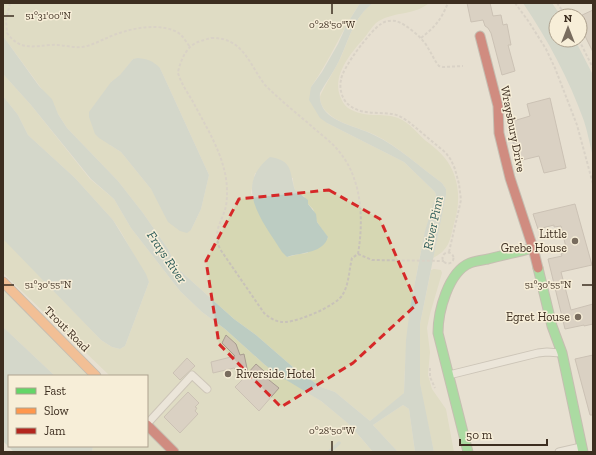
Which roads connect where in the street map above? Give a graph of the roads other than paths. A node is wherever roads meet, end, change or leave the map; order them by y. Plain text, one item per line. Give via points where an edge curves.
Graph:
1 (480, 36) dead end
2 (533, 248) junction
3 (3, 282) edge
4 (562, 354) junction
5 (95, 375) edge
6 (449, 375) junction
7 (207, 389) dead end
8 (148, 423) edge
9 (148, 425) edge
10 (582, 449) edge
11 (174, 452) edge
12 (468, 452) edge
13 (559, 452) edge

1 - 2 street, Wraysbury Drive via 498,106 499,133 510,178
2 - 4 street, Wraysbury Drive via 552,326
2 - 6 street via 469,263 456,274 440,306 437,326
3 - 5 street, Trout Road
4 - 6 lane via 538,352
4 - 10 street, Wraysbury Drive
6 - 12 street
7 - 8 lane via 192,375
9 - 11 street
10 - 13 lane

